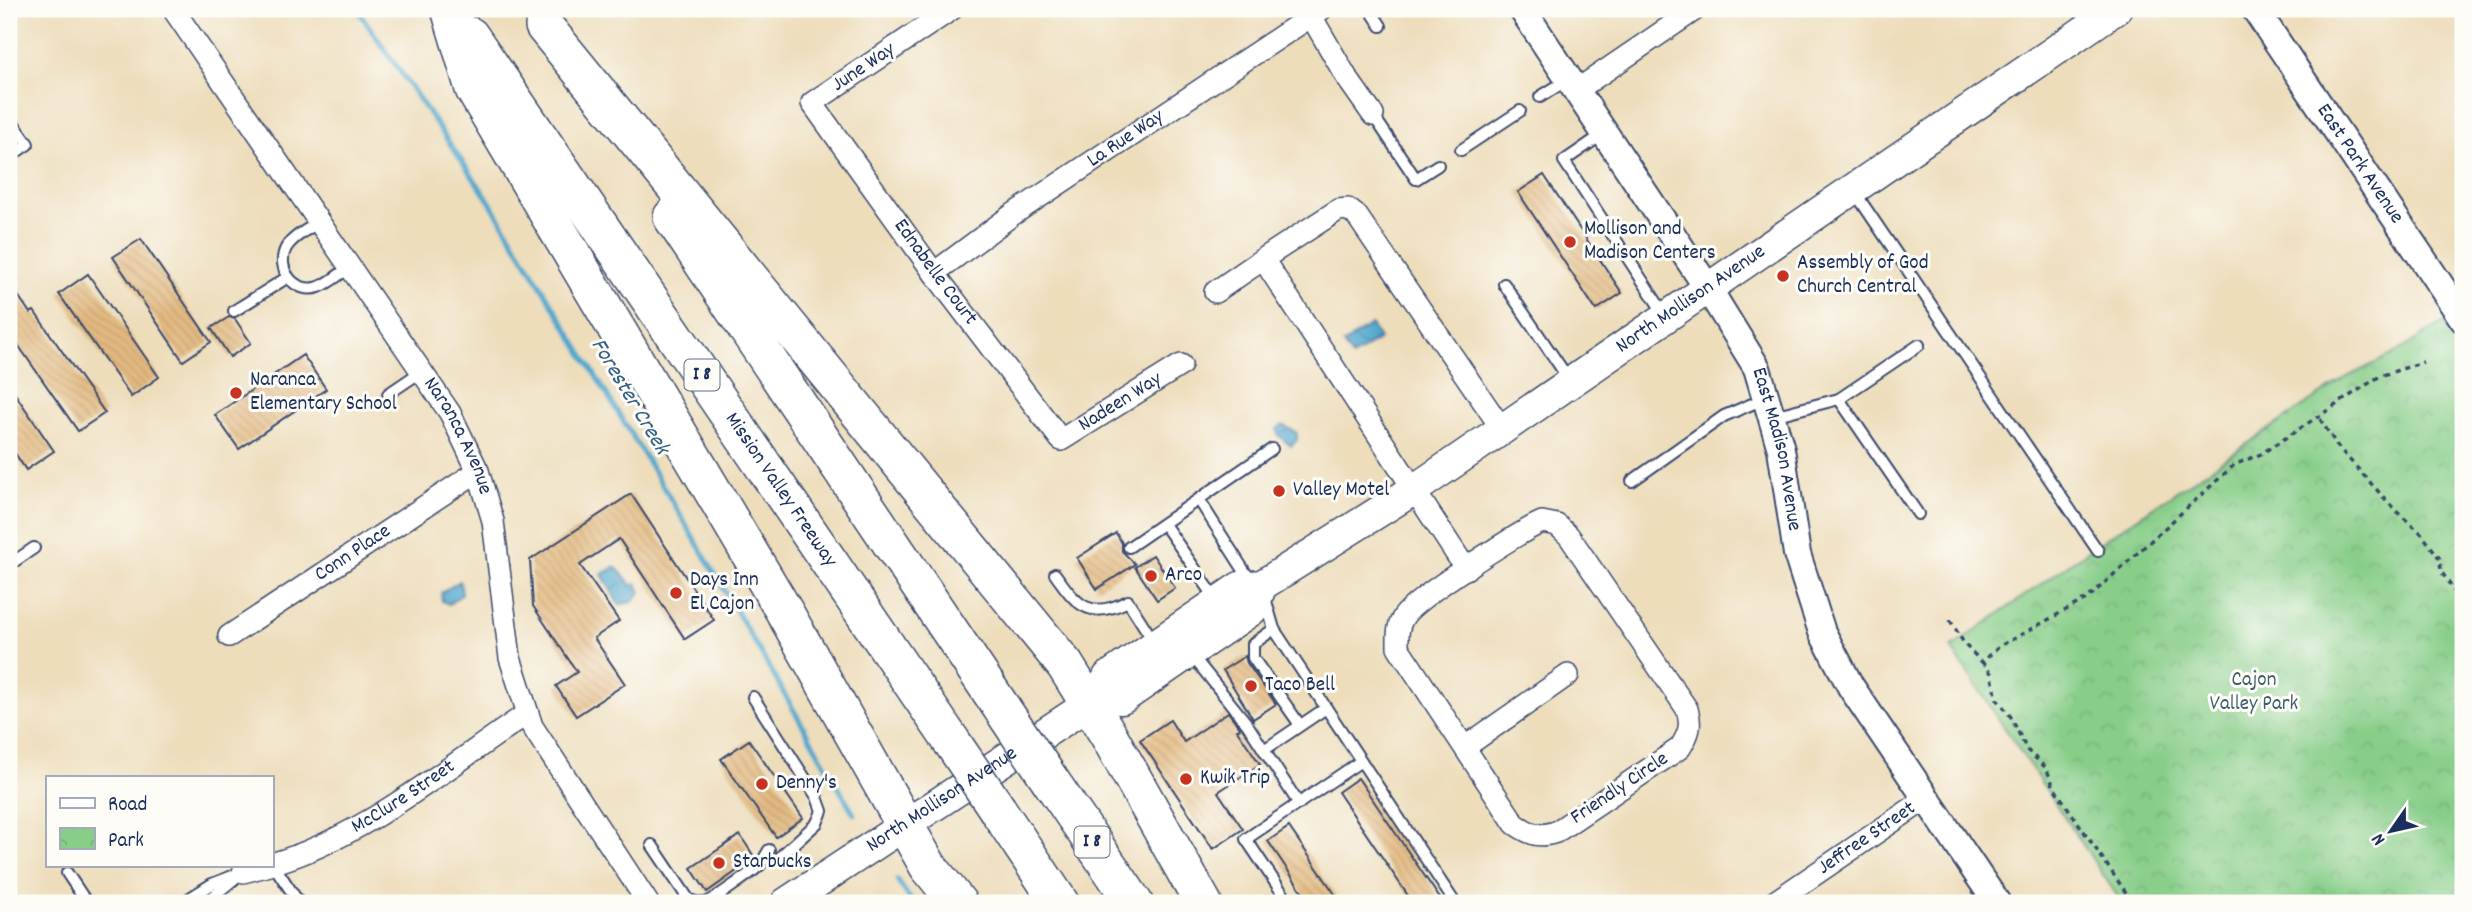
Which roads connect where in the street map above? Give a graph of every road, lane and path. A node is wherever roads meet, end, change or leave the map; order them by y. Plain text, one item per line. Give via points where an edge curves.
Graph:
1 (173, 9) edge
2 (450, 9) edge
3 (952, 9) edge
4 (1370, 9) edge
5 (1522, 9) edge
6 (1696, 9) edge
7 (2116, 9) edge
8 (2255, 9) edge
9 (1316, 13) edge
10 (538, 18) edge
11 (1381, 26) dead end
12 (1573, 84) junction
13 (1540, 97) dead end
14 (812, 103) joint
15 (1520, 111) dead end
16 (1373, 115) joint
17 (9, 117) edge
18 (1605, 132) junction
19 (1461, 150) dead end
20 (9, 157) edge
21 (1438, 165) dead end
22 (1853, 188) junction
23 (321, 221) junction
24 (1263, 259) junction
25 (351, 266) junction
26 (934, 273) junction
27 (288, 277) junction
28 (1504, 284) dead end
29 (1709, 290) junction
30 (1215, 292) dead end
31 (234, 311) dead end
32 (1667, 317) junction
33 (2463, 319) edge
34 (1919, 345) dead end
35 (2423, 362) dead end
36 (1181, 365) dead end
37 (422, 371) junction
38 (1572, 383) junction
39 (388, 394) dead end
40 (1839, 399) junction
41 (1768, 407) junction
42 (2320, 419) junction
43 (1502, 429) junction
44 (1062, 440) joint
45 (1272, 449) dead end
46 (478, 471) junction
47 (1632, 481) dead end
48 (1415, 489) junction
49 (1199, 500) junction
50 (1918, 514) dead end
51 (1164, 524) junction
52 (1129, 547) dead end
53 (34, 548) dead end
54 (2098, 551) dead end
55 (9, 565) edge
56 (1466, 569) junction
57 (1055, 574) dead end
58 (1258, 585) junction
59 (1217, 602) junction
60 (2463, 605) edge
61 (1950, 620) dead end
62 (1274, 629) junction
63 (229, 636) dead end
64 (1156, 644) junction
65 (1194, 650) junction
66 (1982, 662) junction
67 (1568, 675) dead end
68 (753, 697) dead end
69 (1094, 701) junction
70 (1326, 708) junction
71 (528, 713) junction
72 (1300, 726) junction
73 (1465, 747) junction
74 (1264, 750) junction
75 (1361, 761) junction
76 (1927, 798) junction
77 (1299, 804) junction
78 (905, 824) junction
79 (652, 845) dead end
80 (769, 850) dead end
81 (782, 855) dead end
82 (273, 864) edge
83 (273, 865) edge
84 (265, 866) edge
85 (243, 872) junction
86 (67, 873) dead end
87 (2463, 893) edge
88 (790, 902) edge
89 (87, 903) edge
90 (182, 903) edge
91 (205, 903) edge
92 (299, 903) edge
93 (649, 903) edge
94 (703, 903) edge
95 (958, 903) edge
96 (1060, 903) edge
97 (1134, 903) edge
98 (1203, 903) edge
99 (1289, 903) edge
100 (1455, 903) edge
101 (1773, 903) edge
102 (1997, 903) edge
103 (2133, 903) edge
104 (2448, 903) edge

1 - 23 street, Naranca Avenue
2 - 78 highway via 474,89
2 - 96 highway, Mission Valley Freeway / I 8, bridge
3 - 14 street, June Way
4 - 11 lane
5 - 12 street, East Madison Avenue
6 - 12 street
7 - 22 main road, North Mollison Avenue
8 - 33 street, East Park Avenue
9 - 16 street via 1346,78
9 - 26 street, La Rue Way via 1012,215
10 - 69 highway
10 - 97 highway, I 8, bridge
12 - 13 lane
12 - 18 street, East Madison Avenue
14 - 26 street, Ednabelle Court
15 - 19 lane
16 - 21 lane via 1416,179
17 - 20 lane via 28,145
18 - 29 street, East Madison Avenue
18 - 32 lane via 1564,160
22 - 29 main road, North Mollison Avenue
22 - 54 lane
23 - 25 street, Naranca Avenue
23 - 27 lane via 286,248 283,262
24 - 30 street
24 - 43 street via 1338,210 1349,209
24 - 48 street
25 - 27 lane via 316,288 298,286
25 - 37 street, Naranca Avenue
26 - 44 street, Ednabelle Court
27 - 31 lane
28 - 38 lane
29 - 32 main road, North Mollison Avenue
29 - 41 street, East Madison Avenue via 1757,368
32 - 38 main road, North Mollison Avenue
34 - 40 lane
35 - 42 path via 2380,376
36 - 44 street, Nadeen Way
37 - 39 lane
37 - 46 street, Naranca Avenue via 450,413
38 - 43 main road, North Mollison Avenue
40 - 41 lane
40 - 50 lane
41 - 47 lane via 1724,416
41 - 76 street, East Madison Avenue via 1781,449 1797,554 1822,632 1851,687
42 - 60 path via 2345,456 2421,533
42 - 66 path via 2234,465 2088,598 2000,646
43 - 48 main road, North Mollison Avenue
45 - 49 lane
46 - 63 street, Conn Place
46 - 71 street, Naranca Avenue via 493,521 510,658
48 - 56 street
48 - 58 main road, North Mollison Avenue
49 - 51 lane
49 - 58 lane
51 - 52 lane
51 - 59 lane
53 - 55 lane
56 - 73 street, Friendly Circle via 1406,613 1398,626 1398,647
56 - 73 street, Friendly Circle via 1527,529 1542,522 1557,525 1680,698 1691,722 1680,748 1544,836 1515,824
57 - 64 lane via 1074,602 1087,608 1105,611 1128,601
58 - 59 main road, North Mollison Avenue via 1240,587
58 - 62 lane
58 - 65 main road, North Mollison Avenue via 1252,610
59 - 64 main road, North Mollison Avenue
59 - 65 main road via 1220,610 1199,634
61 - 66 path
62 - 70 lane
62 - 72 lane via 1253,644 1253,658
64 - 69 main road, North Mollison Avenue via 1108,677
65 - 69 main road, North Mollison Avenue via 1122,699
65 - 74 lane
66 - 103 path via 2027,750 2046,768 2055,789
67 - 73 street
68 - 81 lane via 822,811 817,823
69 - 78 main road, North Mollison Avenue
69 - 98 highway
70 - 72 lane
70 - 75 lane
71 - 82 street, McClure Street via 349,833 302,856
71 - 93 street, Naranca Avenue via 555,764
72 - 74 lane
74 - 77 lane
75 - 77 lane
75 - 100 lane
76 - 101 street, Jeffree Street
76 - 102 street, East Madison Avenue
77 - 99 lane via 1246,839
78 - 88 main road, North Mollison Avenue
78 - 95 highway via 928,866
79 - 94 lane via 689,900
80 - 94 lane via 760,864 714,901
83 - 92 lane
84 - 85 street, McClure Street
85 - 90 lane
85 - 91 lane
86 - 89 lane
87 - 104 path

